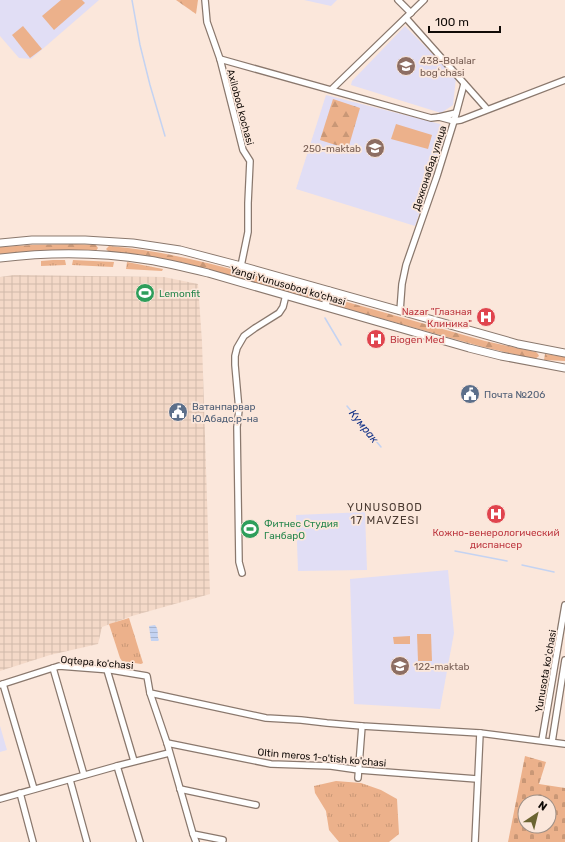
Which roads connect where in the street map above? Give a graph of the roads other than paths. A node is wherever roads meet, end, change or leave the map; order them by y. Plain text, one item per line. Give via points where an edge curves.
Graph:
1 (205, 0) edge
2 (398, 0) edge
3 (424, 0) edge
4 (411, 14) junction
5 (406, 18) junction
6 (220, 59) junction
7 (565, 80) edge
8 (464, 84) junction
9 (332, 90) junction
10 (487, 109) junction
11 (456, 113) junction
12 (439, 117) junction
13 (454, 121) junction
14 (102, 241) junction
15 (0, 243) edge
16 (102, 255) junction
17 (0, 258) edge
18 (241, 266) junction
19 (330, 291) junction
20 (286, 295) junction
21 (325, 306) junction
22 (400, 311) junction
23 (539, 349) junction
24 (565, 353) edge
25 (536, 363) junction
26 (565, 368) edge
27 (242, 573) dead end
28 (565, 604) edge
29 (565, 660) edge
30 (53, 668) junction
31 (107, 670) junction
32 (1, 684) edge
33 (150, 693) junction
34 (362, 726) junction
35 (480, 733) junction
36 (542, 740) junction
37 (552, 742) junction
38 (167, 743) junction
39 (565, 744) edge
40 (169, 753) junction
41 (134, 761) junction
42 (117, 766) junction
43 (359, 770) junction
44 (84, 775) junction
45 (358, 778) dead end
46 (477, 779) junction
47 (70, 780) junction
48 (34, 789) junction
49 (180, 790) junction
50 (20, 793) junction
51 (0, 799) edge
52 (256, 805) dead end
53 (193, 834) junction
54 (223, 840) dead end
55 (33, 842) edge
56 (88, 842) edge
57 (140, 842) edge
58 (196, 842) edge
59 (475, 842) edge

1 - 6 street, Axilobod kochasi via 207,22
2 - 4 street
3 - 4 street
4 - 5 street
5 - 8 street
5 - 9 street
6 - 9 street
6 - 18 street, Axilobod kochasi via 243,150 250,161 248,232
7 - 10 street, Дехконабад улица
8 - 10 street
8 - 11 street
9 - 12 street via 431,118
10 - 13 street, Дехконабад улица
11 - 12 street
11 - 13 street
12 - 13 street
13 - 22 street, Дехконабад улица via 406,266
14 - 15 main road, Yangi Yunusobod ko'chasi via 49,240
14 - 16 main road
14 - 18 main road, Yangi Yunusobod ko'chasi via 168,248
16 - 17 main road, Yangi Yunusobod ko'chasi via 45,254
16 - 20 main road, Yangi Yunusobod ko'chasi via 177,265
18 - 19 main road, Yangi Yunusobod ko'chasi
19 - 21 main road
19 - 22 main road, Yangi Yunusobod ko'chasi
20 - 21 main road, Yangi Yunusobod ko'chasi
20 - 27 street via 279,313 244,336 235,356 239,410 239,562
21 - 25 main road, Yangi Yunusobod ko'chasi via 469,348
22 - 23 main road, Yangi Yunusobod ko'chasi
23 - 24 main road, Yangi Yunusobod ko'chasi
23 - 25 main road via 543,355
25 - 26 main road, Yangi Yunusobod ko'chasi
28 - 36 street, Yunusota koʻchasi
29 - 37 street, Yunusota koʻchasi
30 - 31 street, Oqtepa ko'chasi via 59,666
30 - 32 street, Oqtepa ko'chasi
30 - 44 street
31 - 33 street, Oqtepa ko'chasi via 147,676
31 - 41 street
32 - 48 street
33 - 34 street via 266,718
33 - 38 street
34 - 35 street
34 - 43 street
35 - 36 street
35 - 46 street
36 - 37 street
37 - 39 street
38 - 40 street
38 - 43 street, Oltin meros 1-o'tish ko'chasi via 271,764 331,766
40 - 41 street
40 - 49 street
41 - 42 street
42 - 44 street
42 - 57 street
43 - 45 street
43 - 46 street, Oltin meros 1-o'tish ko'chasi
44 - 47 street
46 - 59 street
47 - 48 street
47 - 56 street
48 - 50 street
49 - 52 street
49 - 53 street
50 - 51 street
50 - 55 street
53 - 54 street
53 - 58 street

